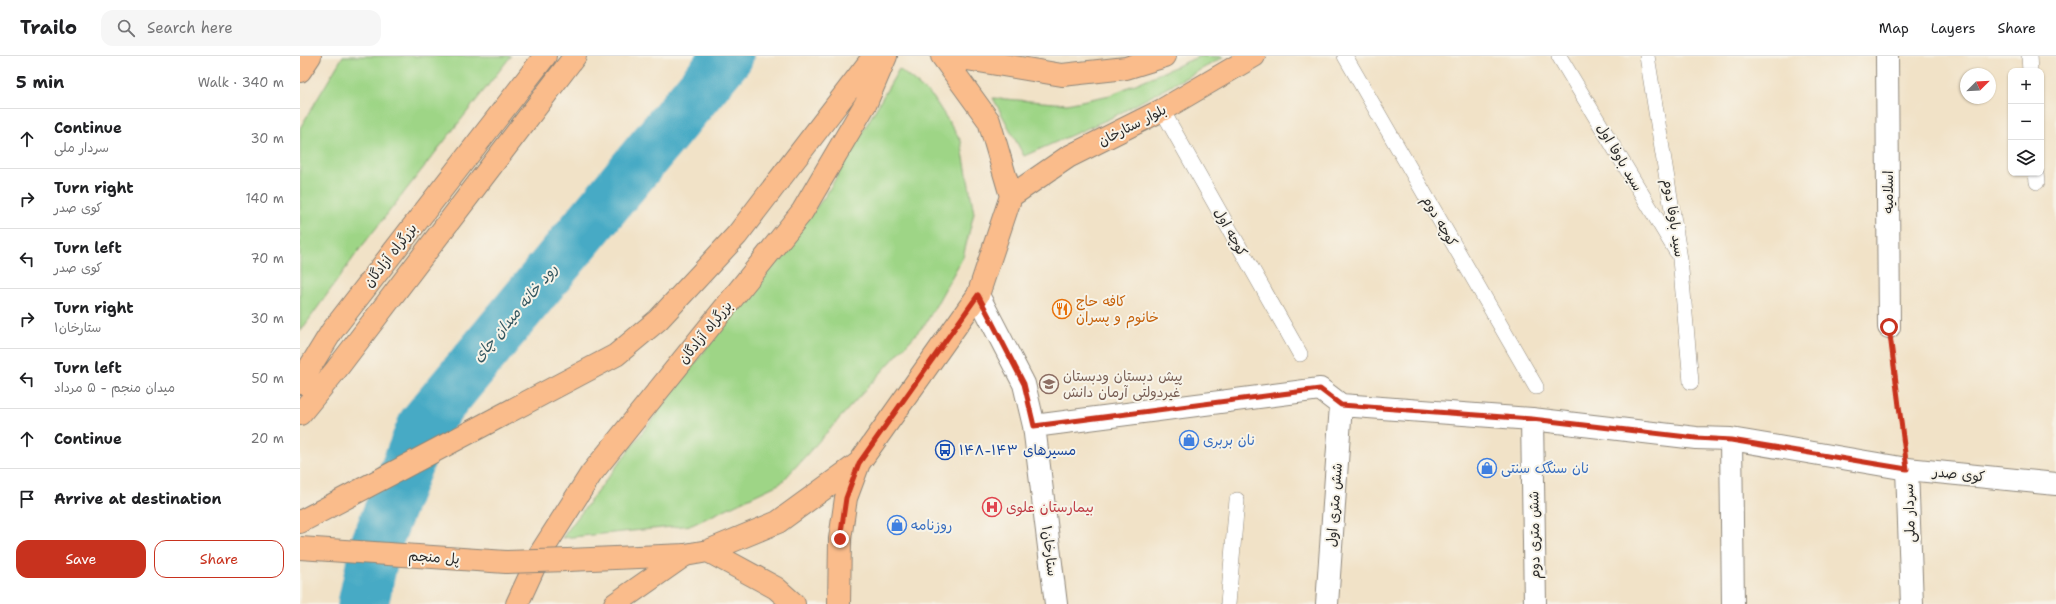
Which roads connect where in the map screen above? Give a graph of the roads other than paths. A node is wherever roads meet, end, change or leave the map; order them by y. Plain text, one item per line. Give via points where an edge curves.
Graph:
1 (310, 56) edge
2 (545, 56) edge
3 (575, 56) edge
4 (874, 56) edge
5 (886, 56) edge
6 (942, 56) edge
7 (949, 56) edge
8 (1165, 56) edge
9 (1254, 56) edge
10 (1345, 56) edge
11 (1559, 56) edge
12 (1647, 56) edge
13 (1887, 56) edge
14 (2029, 56) edge
15 (2030, 68) edge
16 (300, 71) edge
17 (1162, 110) junction
18 (1011, 196) junction
19 (1680, 259) junction
20 (978, 295) junction
21 (1889, 327) road end
22 (1300, 354) dead end
23 (1691, 382) dead end
24 (300, 383) edge
25 (1536, 387) dead end
26 (1341, 405) junction
27 (300, 414) edge
28 (1532, 419) junction
29 (1034, 426) junction
30 (1731, 440) junction
31 (859, 463) junction
32 (1907, 469) junction
33 (2056, 484) edge
34 (1237, 500) dead end
35 (300, 522) edge
36 (300, 548) edge
37 (708, 551) junction
38 (685, 555) junction
39 (517, 604) edge
40 (615, 604) edge
41 (794, 604) edge
42 (839, 604) edge
43 (1056, 604) edge
44 (1228, 604) edge
45 (1327, 604) edge
46 (1535, 604) edge
47 (1732, 604) edge
48 (1912, 604) edge

1 - 16 main road
2 - 24 main road, بزرگراه آزادگان via 332,331
3 - 27 main road
4 - 35 main road via 737,235 658,320 616,355
5 - 39 main road, بزرگراه آزادگان via 866,103 802,212 591,474 540,554
6 - 18 main road via 989,121
7 - 8 main road via 1062,75 1126,68
9 - 17 main road, بلوار ستارخان
10 - 25 lane, کوچه دوم
11 - 19 lane, سید باوفا اول
12 - 19 lane, سید باوفا دوم
13 - 21 street, اسلامیه
14 - 15 lane
17 - 18 main road, بلوار ستارخان via 1068,157
17 - 22 lane, کوچه اول
18 - 20 main road
19 - 23 lane, سید باوفا دوم
20 - 29 street, ستارخان۱ via 1024,384
20 - 31 main road
26 - 28 street, کوی صدر
26 - 29 street via 1320,389
26 - 45 street, شش متری اول
28 - 30 street, کوی صدر
28 - 46 street, شش متری دوم
29 - 43 street, ستارخان۱
30 - 32 street, کوی صدر
30 - 47 street
31 - 37 main road, پل منجم via 778,522
31 - 42 main road via 846,498 840,539
32 - 33 street, کوی صدر
32 - 48 street, سردار ملی
34 - 44 lane
36 - 38 main road, پل منجم, bridge via 506,562
37 - 38 main road, پل منجم
37 - 41 main road via 776,588
38 - 40 main road

